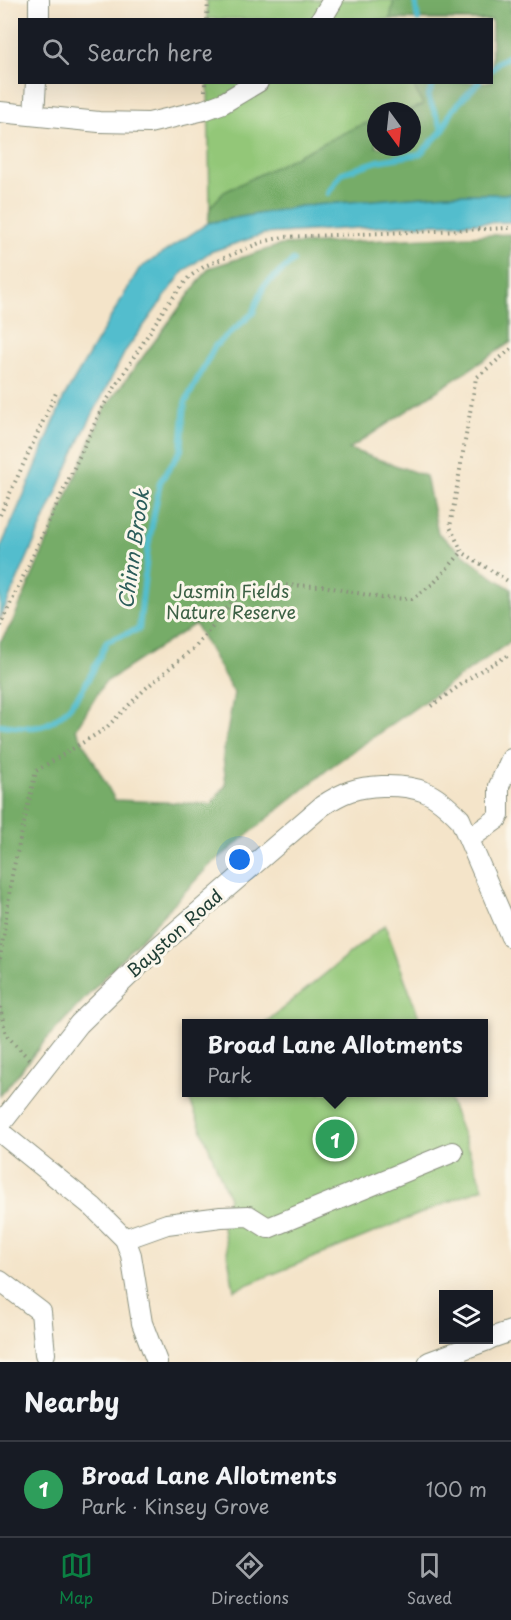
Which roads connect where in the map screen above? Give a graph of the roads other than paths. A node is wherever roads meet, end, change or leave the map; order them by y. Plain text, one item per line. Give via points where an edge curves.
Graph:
1 (39, 0) edge
2 (333, 0) edge
3 (39, 18) edge
4 (322, 18) edge
5 (36, 84) edge
6 (255, 84) edge
7 (0, 112) edge
8 (34, 115) junction
9 (511, 759) edge
10 (469, 839) junction
11 (511, 937) edge
12 (0, 1125) edge
13 (0, 1132) edge
14 (453, 1152) dead end
15 (125, 1239) junction
16 (0, 1281) edge
17 (511, 1331) edge
18 (493, 1337) edge
19 (475, 1344) edge
20 (45, 1354) dead end
21 (157, 1362) edge
22 (429, 1362) edge

1 - 3 street
2 - 4 street
5 - 8 street
6 - 8 street via 204,110 149,123
7 - 8 street
9 - 10 street via 499,786 497,819
10 - 11 street, Bayston Road
10 - 12 street, Bayston Road via 460,819 446,804 408,786 363,787 342,793 321,806 158,947 79,1024
13 - 15 street via 93,1207
14 - 15 street via 268,1228 249,1216 221,1217 167,1224
15 - 21 street via 142,1323
16 - 20 street via 40,1311
17 - 18 street
19 - 22 street

